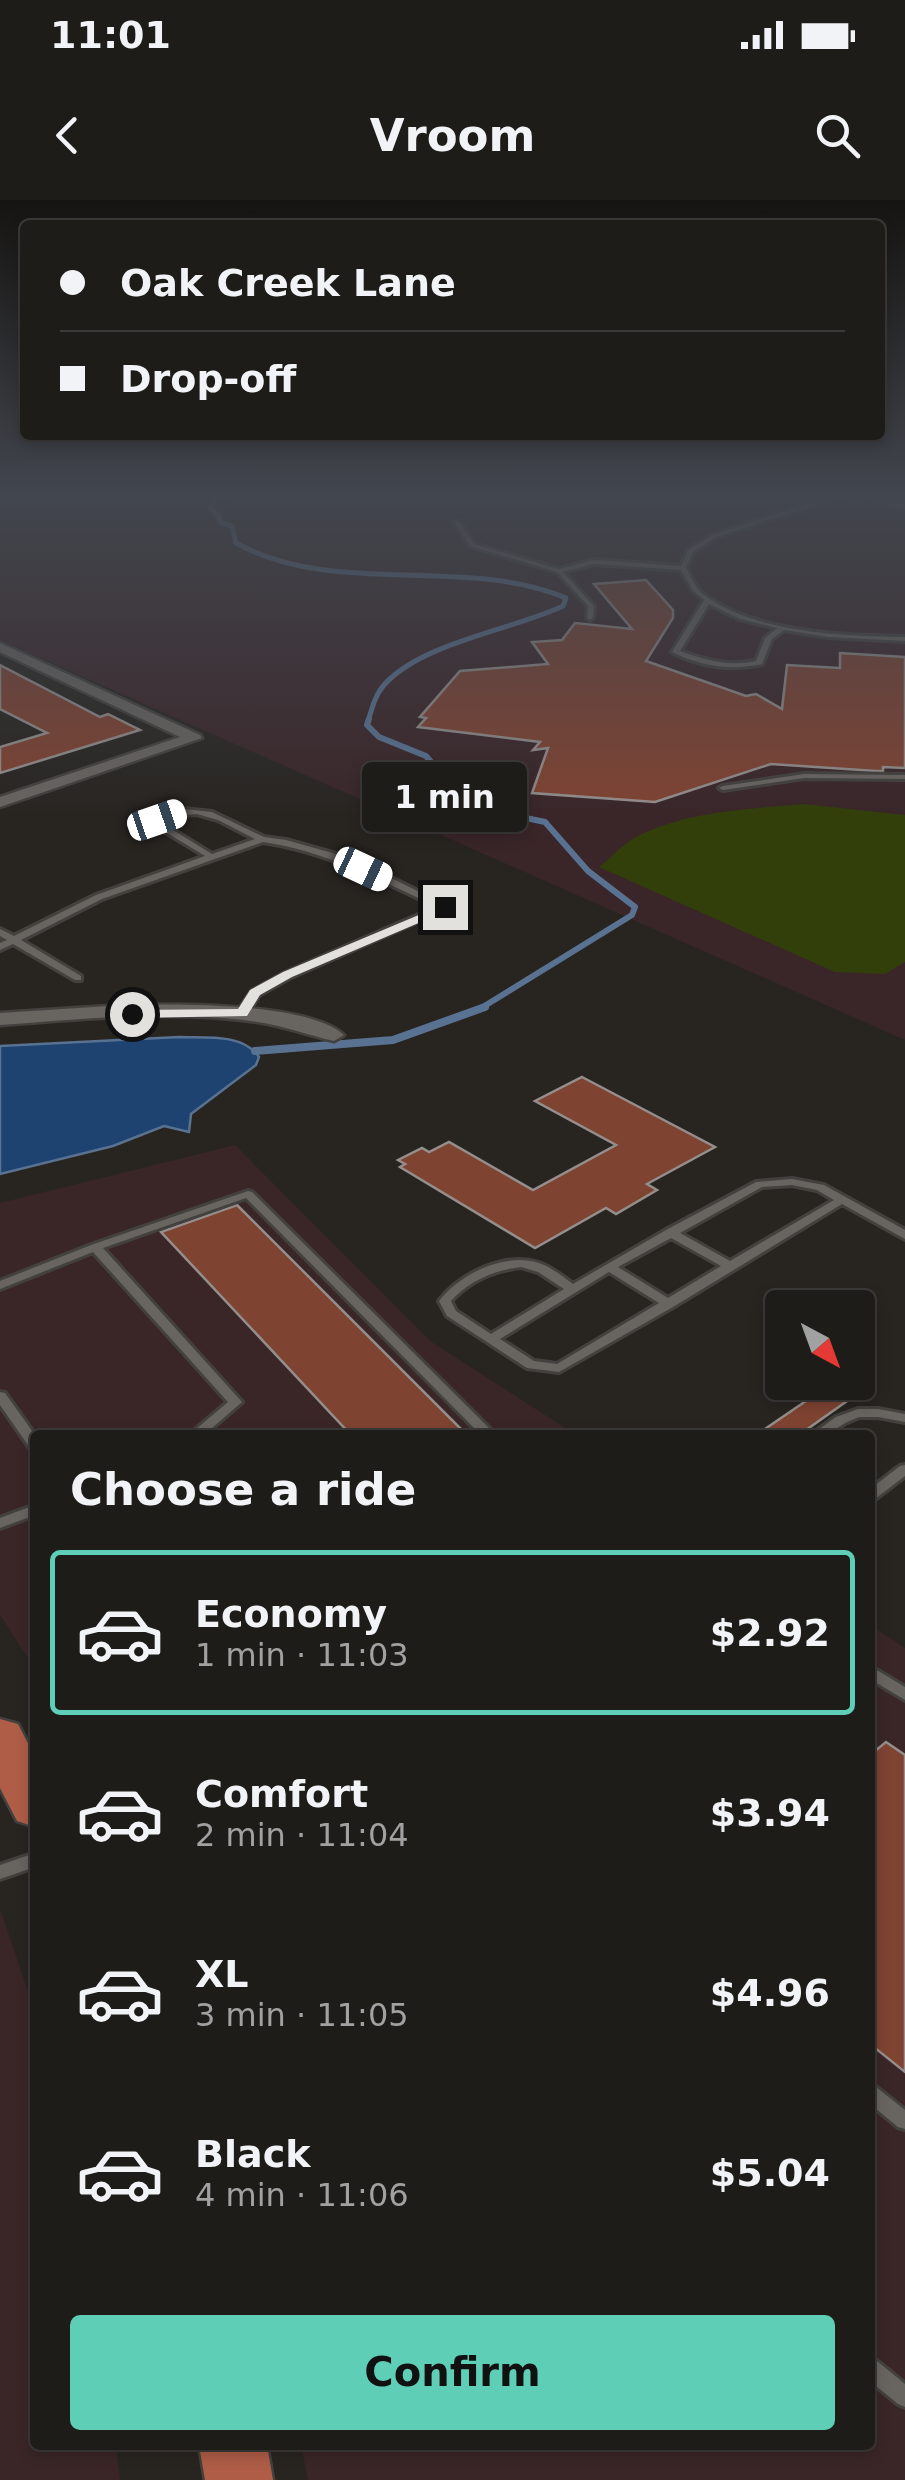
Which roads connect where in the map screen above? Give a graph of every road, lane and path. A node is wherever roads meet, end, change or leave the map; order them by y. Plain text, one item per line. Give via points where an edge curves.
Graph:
1 (589, 602) edge
2 (705, 602) edge
3 (716, 602) edge
4 (590, 618) dead end
5 (783, 627) junction
6 (905, 640) edge
7 (0, 647) edge
8 (905, 778) edge
9 (723, 788) dead end
10 (0, 802) edge
11 (262, 839) junction
12 (210, 856) junction
13 (0, 932) edge
14 (15, 940) junction
15 (0, 947) edge
16 (78, 978) dead end
17 (242, 1013) junction
18 (0, 1018) edge
19 (334, 1034) dead end
20 (843, 1199) junction
21 (670, 1232) junction
22 (905, 1235) edge
23 (95, 1248) junction
24 (609, 1267) junction
25 (731, 1267) junction
26 (0, 1285) edge
27 (574, 1290) junction
28 (670, 1304) junction
29 (491, 1339) junction
30 (0, 1396) edge
31 (905, 1418) edge
32 (202, 1430) edge
33 (484, 1430) edge
34 (826, 1430) edge
35 (30, 1437) edge
36 (905, 1469) edge
37 (875, 1492) edge
38 (30, 1512) edge
39 (0, 1523) edge
40 (875, 1675) edge
41 (905, 1694) edge
42 (0, 1738) edge
43 (30, 1797) edge
44 (30, 1862) edge
45 (0, 1872) edge
46 (875, 2097) edge
47 (905, 2121) edge
48 (875, 2372) edge
49 (905, 2398) edge
50 (233, 2450) edge
51 (240, 2480) edge

1 - 4 lane
2 - 5 lane via 676,652 746,666 760,662 769,638
3 - 5 lane
5 - 6 lane
7 - 10 street via 194,738
8 - 9 lane via 789,776
11 - 12 lane
11 - 12 lane via 196,810 153,822
11 - 17 lane via 336,856 445,907 288,975 255,993
12 - 14 lane via 99,897
13 - 14 lane
14 - 15 lane
14 - 16 lane
17 - 18 street
17 - 19 street via 299,1020
20 - 21 lane via 802,1183 760,1184
20 - 22 lane
20 - 25 lane
21 - 24 lane
21 - 25 lane
23 - 26 lane
23 - 32 lane via 236,1402
23 - 33 lane via 248,1194
24 - 27 lane
24 - 28 lane
25 - 28 lane
27 - 29 lane
27 - 29 lane via 533,1265 500,1266 448,1296 450,1313
28 - 29 lane via 559,1368 538,1368
30 - 35 lane
31 - 34 lane via 854,1411
36 - 37 lane
38 - 39 lane
40 - 41 lane
42 - 43 main road
44 - 45 lane
46 - 47 lane
48 - 49 lane
50 - 51 main road

